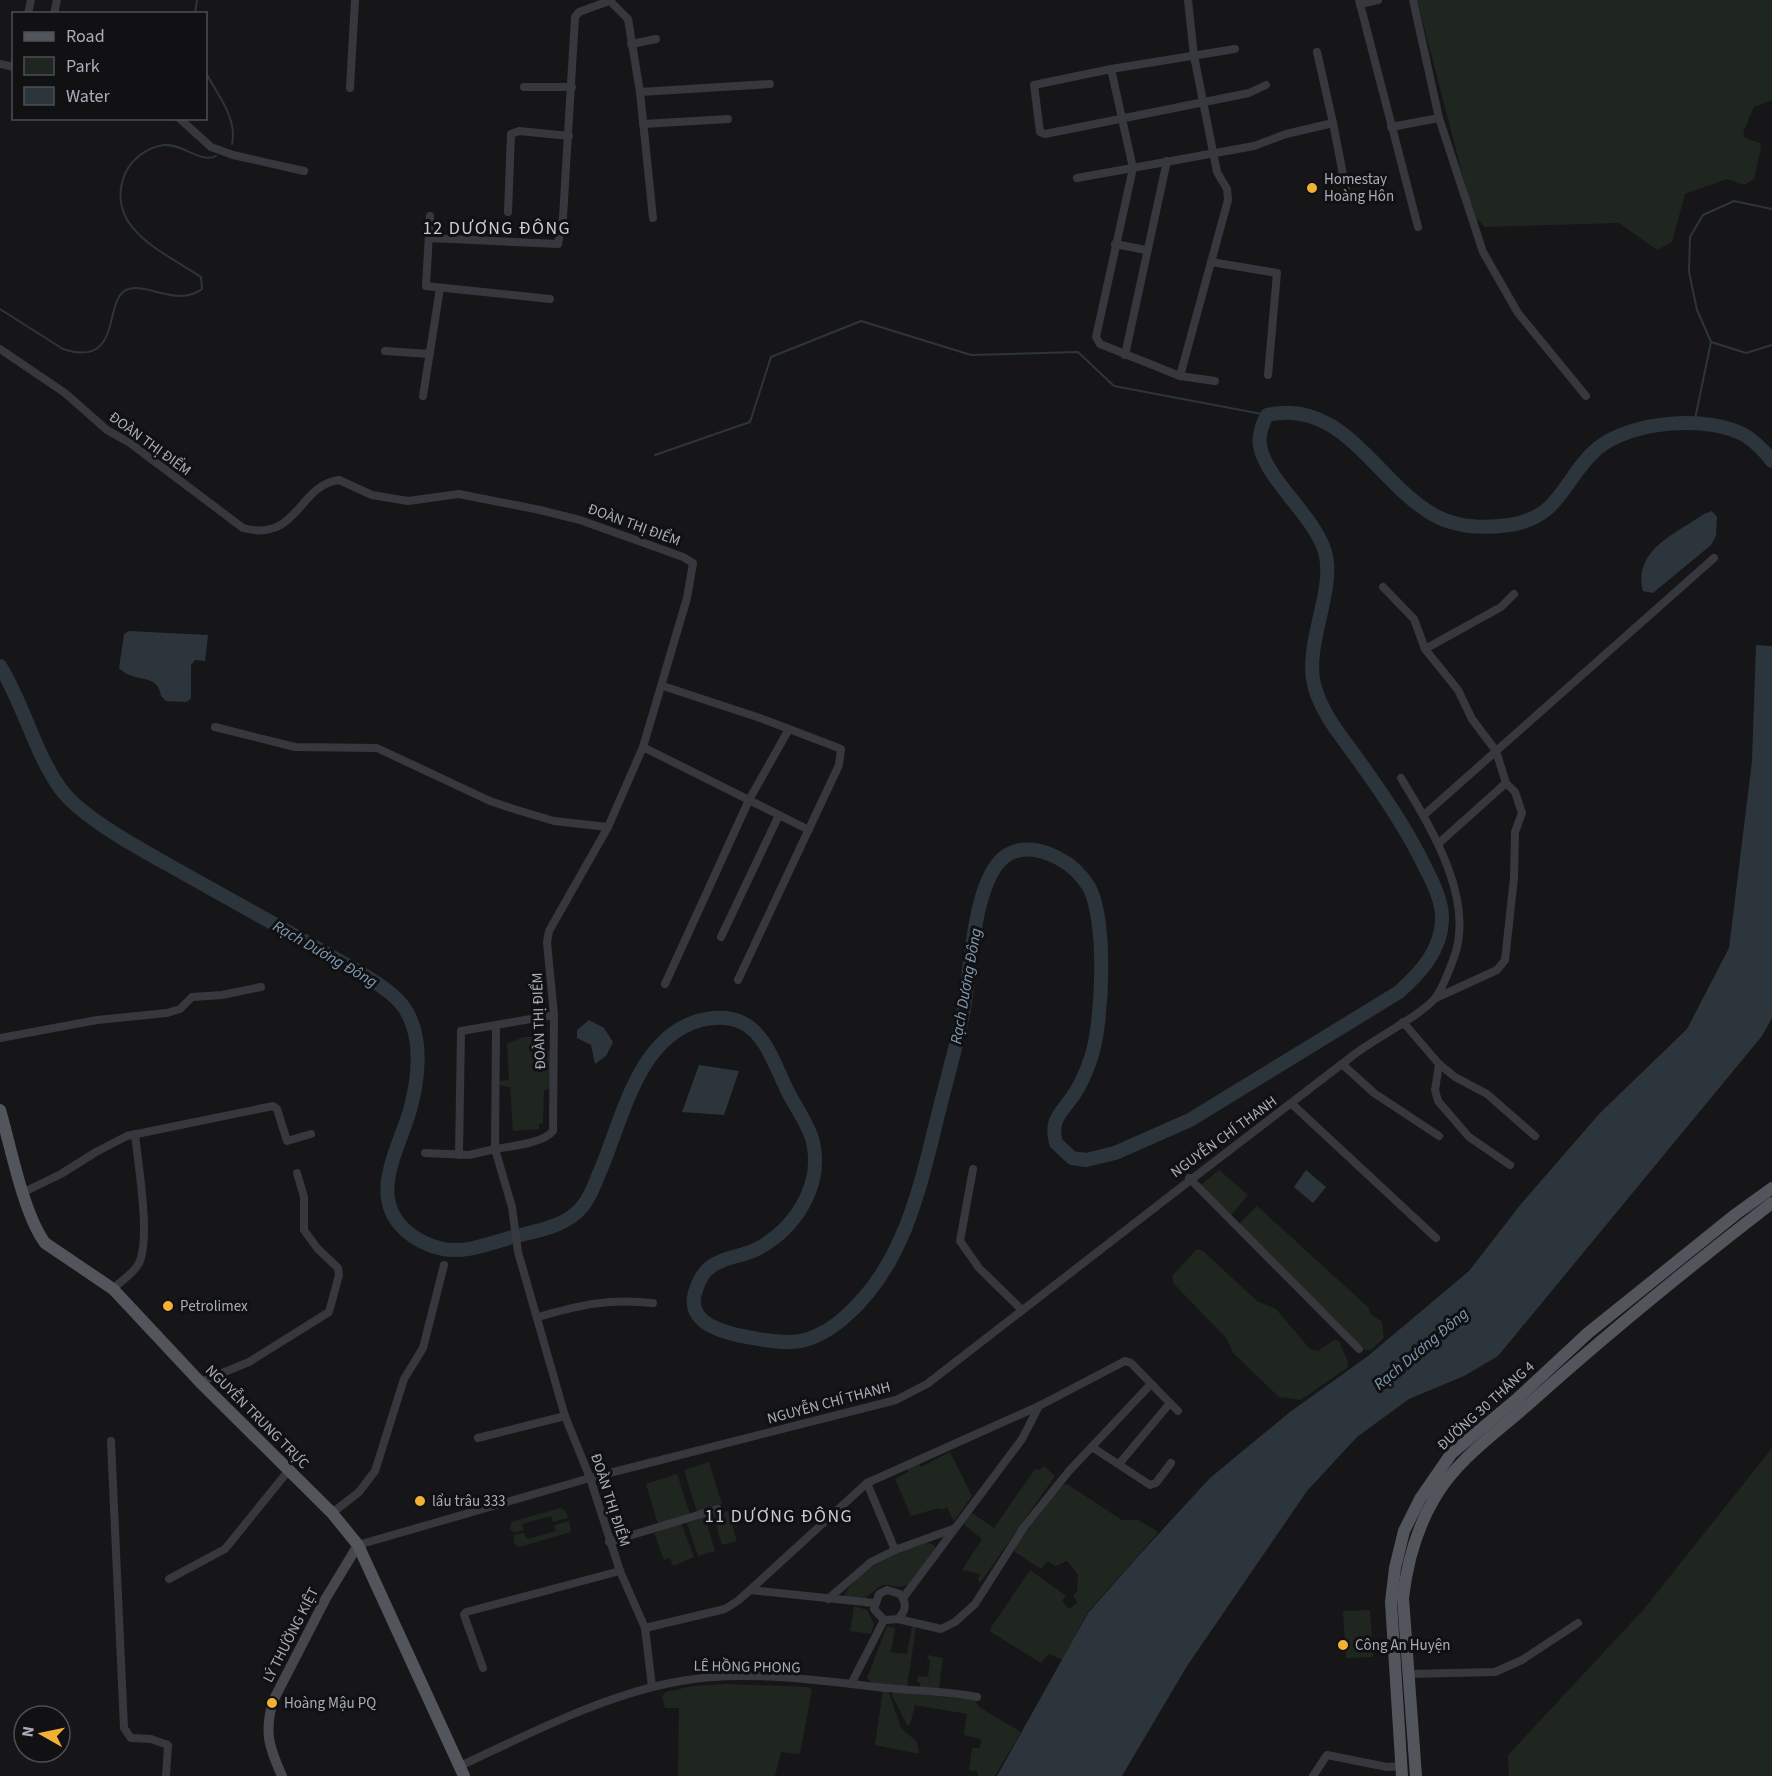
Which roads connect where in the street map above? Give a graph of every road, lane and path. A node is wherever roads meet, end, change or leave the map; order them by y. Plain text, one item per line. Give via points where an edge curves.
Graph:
1 (354, 0) edge
2 (609, 0) edge
3 (1188, 0) edge
4 (1378, 0) edge
5 (1413, 0) edge
6 (1359, 2) edge
7 (656, 39) dead end
8 (631, 44) junction
9 (1235, 49) dead end
10 (1317, 52) dead end
11 (1194, 56) junction
12 (1111, 69) junction
13 (770, 84) dead end
14 (1266, 85) dead end
15 (524, 87) dead end
16 (572, 87) junction
17 (350, 88) dead end
18 (639, 92) junction
19 (1203, 102) junction
20 (1121, 118) junction
21 (1439, 118) junction
22 (728, 119) dead end
23 (181, 120) edge
24 (1333, 123) junction
25 (643, 124) junction
26 (1391, 127) junction
27 (569, 136) junction
28 (1214, 153) junction
29 (1167, 161) junction
30 (1132, 168) junction
31 (304, 171) dead end
32 (1077, 178) dead end
33 (1346, 190) dead end
34 (508, 212) dead end
35 (430, 216) dead end
36 (653, 218) dead end
37 (1418, 227) dead end
38 (429, 238) junction
39 (1115, 244) junction
40 (1146, 250) junction
41 (1210, 262) junction
42 (440, 288) junction
43 (550, 299) dead end
44 (0, 349) edge
45 (385, 351) dead end
46 (430, 354) junction
47 (1125, 355) junction
48 (1268, 375) dead end
49 (1180, 376) junction
50 (1215, 381) dead end
51 (423, 396) dead end
52 (1586, 396) dead end
53 (1713, 558) dead end
54 (1383, 587) dead end
55 (1514, 594) dead end
56 (1425, 649) junction
57 (663, 686) junction
58 (215, 727) dead end
59 (789, 729) junction
60 (643, 747) junction
61 (1496, 751) junction
62 (1401, 778) dead end
63 (1506, 783) junction
64 (749, 801) junction
65 (1424, 815) junction
66 (779, 816) junction
67 (608, 827) junction
68 (809, 830) junction
69 (1439, 843) junction
70 (721, 937) dead end
71 (738, 980) dead end
72 (665, 984) dead end
73 (261, 987) dead end
74 (1436, 998) junction
75 (554, 1015) junction
76 (1403, 1022) junction
77 (496, 1027) junction
78 (0, 1038) edge
79 (1342, 1064) junction
80 (1439, 1064) junction
81 (1292, 1104) junction
82 (0, 1110) edge
83 (135, 1134) junction
84 (311, 1134) dead end
85 (1439, 1136) dead end
86 (1535, 1136) dead end
87 (495, 1149) junction
88 (425, 1153) dead end
89 (459, 1155) junction
90 (1510, 1165) dead end
91 (973, 1169) dead end
92 (297, 1173) dead end
93 (1190, 1178) junction
94 (1772, 1188) edge
95 (24, 1191) junction
96 (1772, 1203) edge
97 (1736, 1214) junction
98 (1744, 1225) junction
99 (1436, 1238) dead end
100 (444, 1265) dead end
101 (113, 1289) junction
102 (653, 1303) dead end
103 (1022, 1310) junction
104 (538, 1317) junction
105 (1588, 1333) junction
106 (1597, 1343) junction
107 (1359, 1349) dead end
108 (200, 1382) junction
109 (1150, 1385) junction
110 (1170, 1403) junction
111 (1039, 1406) junction
112 (1178, 1411) dead end
113 (565, 1416) junction
114 (478, 1438) dead end
115 (111, 1441) dead end
116 (1092, 1447) junction
117 (1450, 1454) junction
118 (1171, 1463) dead end
119 (1460, 1463) junction
120 (1119, 1464) junction
121 (289, 1470) junction
122 (590, 1478) junction
123 (867, 1483) junction
124 (718, 1509) dead end
125 (332, 1513) junction
126 (954, 1529) junction
127 (609, 1542) junction
128 (358, 1545) junction
129 (895, 1550) junction
130 (620, 1571) junction
131 (170, 1579) dead end
132 (750, 1590) junction
133 (903, 1598) junction
134 (1397, 1598) junction
135 (828, 1599) junction
136 (874, 1603) junction
137 (898, 1619) junction
138 (884, 1620) junction
139 (1578, 1623) dead end
140 (645, 1628) junction
141 (483, 1668) dead end
142 (1408, 1674) junction
143 (851, 1684) junction
144 (652, 1687) junction
145 (977, 1697) dead end
146 (1415, 1770) edge
147 (462, 1771) edge
148 (1402, 1771) edge
149 (166, 1776) edge
150 (282, 1776) edge
151 (1313, 1776) edge

1 - 17 street
2 - 8 street via 628,19
2 - 16 street via 575,17
3 - 11 street
4 - 6 street
5 - 21 street
6 - 26 street
7 - 8 street
8 - 18 street
9 - 11 street
10 - 24 street
11 - 12 street
11 - 19 street
12 - 20 street
12 - 20 street via 1034,85 1040,132
13 - 18 street
14 - 19 street via 1249,93
15 - 16 street
16 - 27 street
18 - 25 street
19 - 20 street
19 - 28 street
20 - 30 street
21 - 26 street
21 - 52 street via 1483,252 1518,313
22 - 25 street
23 - 31 street via 216,149
24 - 28 street
24 - 33 street
25 - 36 street
26 - 37 street
27 - 34 street via 519,131 512,134
27 - 38 street via 558,244
28 - 29 street
28 - 41 street via 1228,200
29 - 30 street
29 - 40 street
30 - 32 street
30 - 39 street
35 - 38 street
38 - 42 street via 425,283
39 - 40 street
39 - 47 street via 1096,337 1100,344
40 - 47 street
41 - 48 street via 1277,273
41 - 49 street
42 - 43 street
42 - 46 street
44 - 57 street, ĐOÀN THỊ ĐIỂM via 65,393 107,430 252,531 277,528 321,488 339,480 366,493 408,501 459,494 570,517 692,560 692,580
45 - 46 street
46 - 51 street
47 - 49 street
49 - 50 street
53 - 61 street
54 - 56 street, NGUYỄN CHÍ THANH via 1414,619
55 - 56 street via 1501,607
56 - 61 street, NGUYỄN CHÍ THANH via 1458,690 1472,719
57 - 59 street
57 - 60 street, ĐOÀN THỊ ĐIỂM
58 - 67 street via 295,747 376,748 499,804 554,822
59 - 64 street
59 - 68 street via 840,749 842,754
60 - 64 street
60 - 67 street, ĐOÀN THỊ ĐIỂM
61 - 63 street, NGUYỄN CHÍ THANH
61 - 65 street
62 - 65 street
63 - 69 street
63 - 74 street, NGUYỄN CHÍ THANH via 1515,792 1522,813 1515,832 1505,960 1497,970
64 - 66 street
64 - 72 street
65 - 69 street
66 - 68 street
66 - 70 street
67 - 75 street, ĐOÀN THỊ ĐIỂM via 549,932
68 - 71 street
69 - 74 street via 1456,897 1458,936
73 - 78 street via 192,997 180,1009 167,1013 97,1020
74 - 76 street, NGUYỄN CHÍ THANH
75 - 77 street
75 - 87 street, ĐOÀN THỊ ĐIỂM via 553,1131 526,1143
76 - 79 street, NGUYỄN CHÍ THANH
76 - 80 street
77 - 87 street
77 - 89 street via 463,1030 460,1034
79 - 81 street, NGUYỄN CHÍ THANH
79 - 85 street via 1374,1093
80 - 86 street via 1487,1094
80 - 90 street via 1435,1089 1438,1101 1469,1137
81 - 93 street, NGUYỄN CHÍ THANH
81 - 99 street
82 - 95 main road, NGUYỄN TRUNG TRỰC
83 - 84 street via 273,1106 287,1141
83 - 95 street
83 - 101 street via 144,1233 142,1253 138,1264
87 - 89 street
87 - 104 street, ĐOÀN THỊ ĐIỂM via 512,1206 518,1252
88 - 89 street
91 - 103 street via 960,1241 980,1268
92 - 108 street via 304,1197 304,1230 338,1268 329,1312 249,1362
93 - 103 street, NGUYỄN CHÍ THANH
93 - 107 street
94 - 97 main road, ĐƯỜNG 30 THÁNG 4
95 - 101 main road, NGUYỄN TRUNG TRỰC via 45,1243
96 - 98 main road, ĐƯỜNG 30 THÁNG 4
97 - 98 main road
97 - 105 main road, ĐƯỜNG 30 THÁNG 4
98 - 106 main road, ĐƯỜNG 30 THÁNG 4
100 - 125 street via 423,1348 404,1379 375,1471 359,1492
101 - 108 main road, NGUYỄN TRUNG TRỰC
102 - 104 street via 616,1299
103 - 122 street, NGUYỄN CHÍ THANH via 927,1384 896,1400
104 - 113 street, ĐOÀN THỊ ĐIỂM
105 - 106 main road
105 - 117 main road, ĐƯỜNG 30 THÁNG 4
106 - 119 main road, ĐƯỜNG 30 THÁNG 4
108 - 121 main road, NGUYỄN TRUNG TRỰC
109 - 110 street
109 - 111 street via 1131,1363 1121,1361
109 - 116 street
110 - 112 street
110 - 120 street
111 - 123 street
111 - 126 street via 1022,1439
113 - 114 street
113 - 122 street, ĐOÀN THỊ ĐIỂM
115 - 149 street via 124,1728 131,1738 168,1745
116 - 120 street
116 - 137 street via 1024,1527 975,1604 955,1622 941,1629
117 - 119 main road
117 - 134 main road, ĐƯỜNG 30 THÁNG 4 via 1404,1531 1395,1568
118 - 120 street via 1150,1485
119 - 134 main road, ĐƯỜNG 30 THÁNG 4 via 1434,1498 1415,1537
121 - 125 main road, NGUYỄN TRUNG TRỰC
121 - 131 street via 225,1549
122 - 127 street, ĐOÀN THỊ ĐIỂM
122 - 128 street, NGUYỄN CHÍ THANH
123 - 129 street
123 - 132 street
124 - 127 street
125 - 128 main road, NGUYỄN TRUNG TRỰC
126 - 129 street
126 - 133 street
127 - 130 street, ĐOÀN THỊ ĐIỂM
128 - 147 main road, NGUYỄN TRUNG TRỰC
128 - 150 street, LÝ THƯỜNG KIỆT via 273,1701 268,1745
129 - 135 street via 871,1562
130 - 140 street, ĐOÀN THỊ ĐIỂM
130 - 141 street via 466,1612
132 - 135 street
132 - 140 street via 725,1609
133 - 136 street via 887,1590
133 - 137 street via 904,1612
134 - 142 main road, ĐƯỜNG 30 THÁNG 4
134 - 148 main road, ĐƯỜNG 30 THÁNG 4
135 - 136 street
136 - 138 street via 876,1613
137 - 138 street
138 - 143 street
139 - 142 street via 1522,1660 1495,1672
140 - 144 street, ĐOÀN THỊ ĐIỂM
142 - 146 main road, ĐƯỜNG 30 THÁNG 4
143 - 144 street, LÊ HỒNG PHONG via 727,1678 683,1680
143 - 145 street, LÊ HỒNG PHONG
144 - 147 street, LÊ HỒNG PHONG via 557,1721
146 - 148 main road
148 - 151 street via 1327,1755

